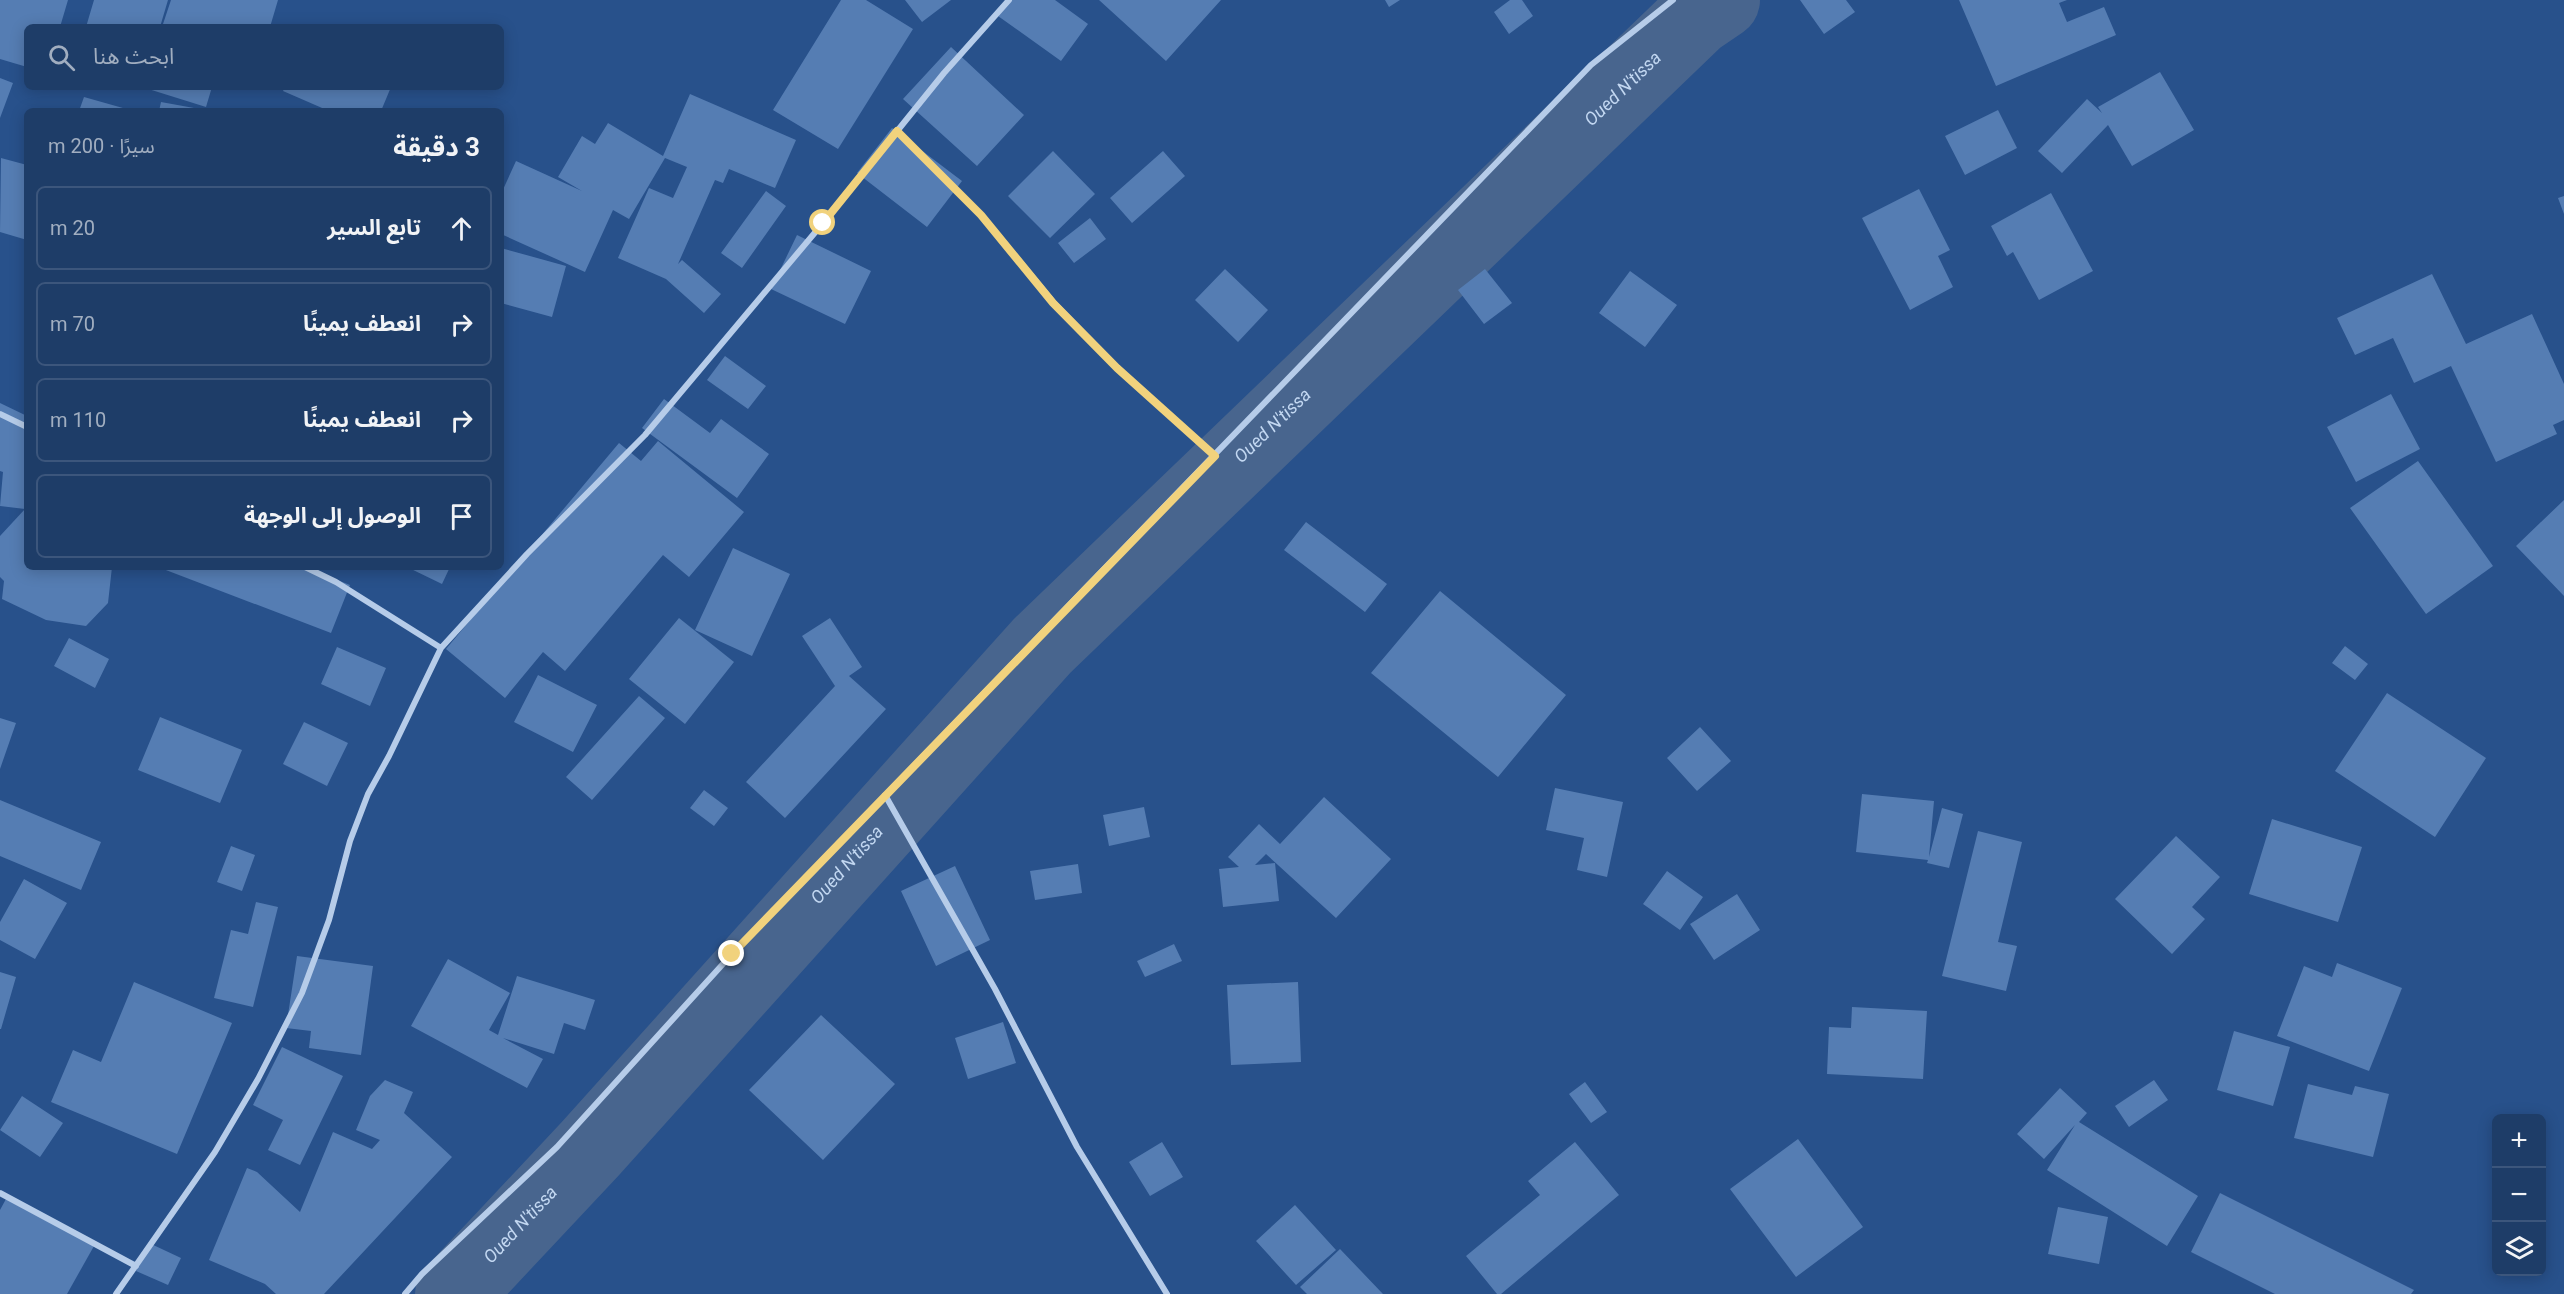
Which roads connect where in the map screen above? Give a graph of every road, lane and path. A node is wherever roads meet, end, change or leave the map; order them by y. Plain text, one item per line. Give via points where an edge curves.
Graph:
1 (1009, 0) edge
2 (1672, 0) edge
3 (897, 131) junction
4 (0, 414) edge
5 (24, 426) edge
6 (1215, 456) junction
7 (311, 570) edge
8 (441, 648) junction
9 (885, 795) junction
10 (0, 1193) edge
11 (136, 1266) junction
12 (116, 1294) edge
13 (405, 1294) edge
14 (1167, 1294) edge

1 - 3 street
2 - 6 street via 1591,65
3 - 6 street via 981,215 1053,303 1117,368
3 - 8 street via 645,435
4 - 5 street
6 - 9 street
7 - 8 street
8 - 11 street via 368,794 302,993 215,1152
9 - 13 street via 732,954 557,1147
9 - 14 street via 995,989 1077,1147
10 - 11 street
11 - 12 street

